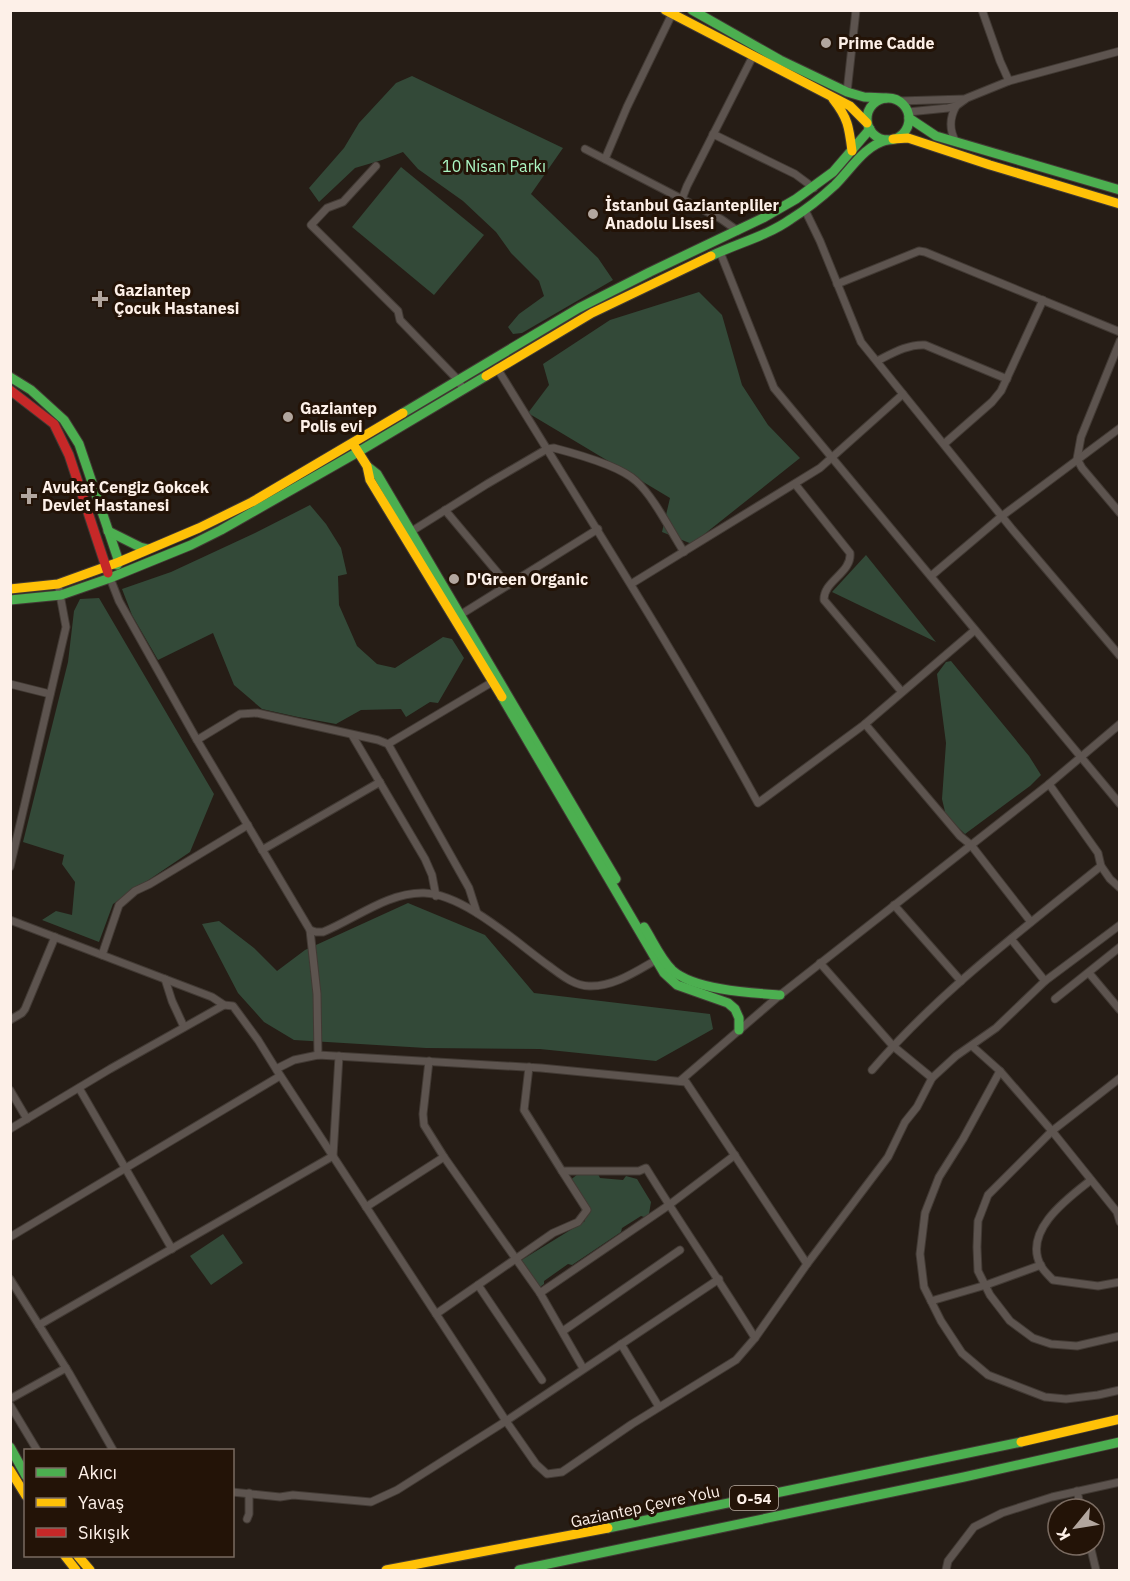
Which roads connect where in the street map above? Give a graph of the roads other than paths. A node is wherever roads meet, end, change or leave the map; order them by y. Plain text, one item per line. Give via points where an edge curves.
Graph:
1 (692, 10) edge
2 (856, 10) edge
3 (982, 10) edge
4 (669, 12) edge
5 (1119, 51) edge
6 (753, 56) junction
7 (1009, 81) junction
8 (847, 92) junction
9 (832, 96) junction
10 (886, 98) junction
11 (967, 98) junction
12 (899, 101) junction
13 (956, 106) junction
14 (908, 115) junction
15 (868, 126) junction
16 (713, 134) junction
17 (890, 139) junction
18 (956, 142) junction
19 (585, 149) dead end
20 (852, 151) junction
21 (605, 159) junction
22 (376, 166) dead end
23 (814, 188) junction
24 (1119, 190) edge
25 (682, 199) junction
26 (1119, 204) edge
27 (805, 210) junction
28 (738, 231) junction
29 (720, 252) junction
30 (837, 284) junction
31 (1043, 300) junction
32 (1119, 331) edge
33 (1119, 340) edge
34 (877, 361) junction
35 (497, 368) junction
36 (10, 376) edge
37 (1008, 379) junction
38 (460, 385) junction
39 (10, 390) edge
40 (903, 394) junction
41 (1119, 428) edge
42 (353, 442) junction
43 (944, 444) junction
44 (547, 449) junction
45 (358, 452) junction
46 (831, 456) junction
47 (1077, 459) junction
48 (367, 466) junction
49 (795, 484) junction
50 (445, 510) junction
51 (1119, 513) edge
52 (1002, 516) junction
53 (597, 529) junction
54 (108, 531) junction
55 (412, 531) junction
56 (148, 549) junction
57 (684, 552) junction
58 (119, 562) junction
59 (105, 567) junction
60 (931, 576) junction
61 (110, 578) junction
62 (58, 584) junction
63 (631, 584) junction
64 (508, 585) junction
65 (10, 589) edge
66 (61, 595) junction
67 (10, 600) edge
68 (460, 615) junction
69 (975, 630) junction
70 (1119, 656) edge
71 (496, 680) junction
72 (10, 684) edge
73 (902, 692) junction
74 (50, 694) junction
75 (865, 724) junction
76 (1119, 724) edge
77 (352, 735) junction
78 (198, 740) junction
79 (388, 744) junction
80 (1080, 756) junction
81 (380, 782) junction
82 (1049, 784) junction
83 (1119, 804) edge
84 (248, 825) junction
85 (971, 845) junction
86 (262, 850) junction
87 (11, 864) edge
88 (1101, 866) junction
89 (1119, 888) edge
90 (436, 896) junction
91 (894, 905) junction
92 (477, 913) junction
93 (10, 920) edge
94 (1031, 922) junction
95 (1119, 925) edge
96 (310, 930) junction
97 (55, 937) junction
98 (1011, 939) junction
99 (1119, 947) edge
100 (102, 956) junction
101 (656, 960) junction
102 (820, 963) junction
103 (1089, 973) junction
104 (165, 979) junction
105 (961, 981) junction
106 (1045, 981) junction
107 (780, 994) junction
108 (1055, 999) dead end
109 (224, 1005) junction
110 (1119, 1010) edge
111 (10, 1020) edge
112 (184, 1027) junction
113 (740, 1029) junction
114 (893, 1046) junction
115 (972, 1046) junction
116 (318, 1054) junction
117 (339, 1056) junction
118 (429, 1061) junction
119 (529, 1068) junction
120 (276, 1069) junction
121 (872, 1070) dead end
122 (1000, 1071) junction
123 (280, 1076) junction
124 (932, 1078) junction
125 (1119, 1078) edge
126 (680, 1081) junction
127 (79, 1088) junction
128 (10, 1090) edge
129 (27, 1119) junction
130 (10, 1129) edge
131 (1052, 1131) junction
132 (735, 1155) junction
133 (333, 1156) junction
134 (444, 1157) junction
135 (126, 1168) junction
136 (562, 1171) junction
137 (1091, 1180) junction
138 (669, 1205) junction
139 (366, 1207) junction
140 (1118, 1211) edge
141 (1119, 1222) edge
142 (10, 1237) edge
143 (172, 1249) junction
144 (680, 1250) dead end
145 (515, 1258) junction
146 (807, 1264) junction
147 (1041, 1265) junction
148 (719, 1279) junction
149 (10, 1280) edge
150 (1119, 1282) edge
151 (478, 1286) junction
152 (986, 1286) junction
153 (540, 1293) junction
154 (931, 1302) junction
155 (436, 1314) junction
156 (39, 1325) junction
157 (563, 1331) junction
158 (1119, 1335) edge
159 (755, 1338) junction
160 (621, 1344) junction
161 (66, 1368) junction
162 (584, 1368) junction
163 (542, 1380) dead end
164 (1119, 1390) edge
165 (10, 1400) edge
166 (10, 1405) edge
167 (659, 1407) junction
168 (1119, 1419) edge
169 (506, 1420) junction
170 (1119, 1442) edge
171 (10, 1448) edge
172 (36, 1449) edge
173 (113, 1449) edge
174 (10, 1470) edge
175 (24, 1472) edge
176 (1119, 1482) edge
177 (1077, 1491) junction
178 (234, 1492) edge
179 (24, 1493) edge
180 (249, 1493) junction
181 (1078, 1497) edge
182 (247, 1519) dead end
183 (66, 1557) edge
184 (79, 1557) edge
185 (76, 1570) edge
186 (90, 1570) edge
187 (386, 1570) edge
188 (519, 1570) edge
189 (946, 1570) edge

1 - 8 main road via 780,60
2 - 8 street
3 - 7 street
4 - 6 main road
4 - 21 street
5 - 7 street
6 - 9 main road
6 - 16 street
7 - 11 street
8 - 10 main road
9 - 15 main road via 850,106
9 - 20 main road via 848,122
10 - 12 main road
10 - 15 main road via 873,104 867,116
11 - 12 street
11 - 13 street
12 - 14 main road
13 - 14 street
13 - 18 street via 950,125
14 - 17 main road via 905,131
14 - 18 main road via 923,129
15 - 17 main road via 874,135
15 - 20 main road
16 - 23 street via 795,174
16 - 25 street
17 - 26 main road via 908,138
17 - 27 main road via 868,149
18 - 24 main road
19 - 21 street
20 - 23 main road
21 - 25 street
22 - 38 street via 343,202 327,208 311,225 398,311 400,320
23 - 28 main road
25 - 28 street
27 - 29 main road via 763,235
27 - 30 street
28 - 38 main road via 596,299
29 - 35 main road via 602,308
29 - 46 street via 774,388
30 - 31 street via 919,251
30 - 34 street via 861,342
31 - 32 street
31 - 37 street
33 - 47 street via 1081,437
34 - 37 street via 911,346 925,345
34 - 40 street
35 - 38 main road
35 - 44 street
36 - 54 main road via 64,420 79,444
37 - 43 street via 992,402
38 - 42 main road
38 - 45 main road
39 - 59 main road via 54,424 69,455
40 - 43 street
40 - 46 street
41 - 47 street
42 - 45 main road
42 - 56 main road via 252,502
43 - 52 street
44 - 50 street
44 - 53 street
44 - 57 street via 616,468 629,476 647,493
45 - 48 main road
45 - 61 main road via 221,530
46 - 49 street
46 - 60 street
47 - 51 street
47 - 52 street
48 - 55 main road via 377,474
48 - 71 main road via 370,480
49 - 57 street
49 - 73 street via 850,553 849,563 825,592 824,600
50 - 55 street
50 - 64 street
52 - 60 street
52 - 70 street
53 - 63 street
53 - 64 street
54 - 56 main road
54 - 58 main road
55 - 68 main road
56 - 58 main road
57 - 63 street
58 - 59 main road
58 - 61 main road
59 - 61 main road
59 - 62 main road
60 - 69 street
61 - 66 main road
61 - 78 street via 119,601
62 - 65 main road
62 - 66 street
63 - 75 street via 758,802
64 - 68 street
66 - 67 main road
66 - 74 street via 66,627
68 - 71 main road
69 - 73 street
69 - 80 street
71 - 79 street
71 - 101 main road
71 - 107 main road via 663,958 676,973 702,984
72 - 74 street
73 - 75 street
74 - 87 street
75 - 85 street
76 - 80 street
77 - 78 street via 257,713 240,714
77 - 79 street
77 - 81 street
78 - 84 street
79 - 92 street via 469,888
80 - 82 street
80 - 83 street
81 - 86 street
81 - 90 street via 425,859
82 - 85 street
82 - 88 street via 1098,853
84 - 86 street
84 - 100 street via 135,891 118,905
85 - 91 street
85 - 94 street
86 - 96 street
88 - 89 street
88 - 94 street
90 - 92 street via 451,898
90 - 96 street via 425,893 399,897 323,932
91 - 102 street
91 - 105 street
92 - 101 street via 566,978 586,986 606,985
93 - 97 street
94 - 98 street
95 - 106 street
96 - 116 street
97 - 100 street
97 - 111 street via 25,1009
98 - 105 street
98 - 106 street
99 - 103 street
100 - 104 street
101 - 113 main road via 662,972 678,985 724,999 737,1012
102 - 107 street
102 - 114 street
103 - 108 street
103 - 110 street
104 - 109 street
104 - 112 street
105 - 114 street
106 - 115 street
107 - 113 street
109 - 112 street
109 - 120 street via 233,1006
112 - 127 street
113 - 126 street
114 - 121 street
114 - 124 street
115 - 122 street
115 - 124 street
116 - 117 street
116 - 120 street
117 - 118 street
117 - 133 street
118 - 119 street
118 - 134 street via 424,1125
119 - 126 street
119 - 136 street via 524,1110
120 - 123 street
122 - 131 street
122 - 154 street via 939,1177 925,1213 920,1254 924,1287
123 - 133 street
123 - 135 street
124 - 146 street via 888,1157
125 - 131 street
126 - 132 street via 686,1082
127 - 129 street
127 - 135 street
128 - 129 street
129 - 130 street
131 - 137 street
131 - 152 street via 988,1195 978,1221 976,1247 978,1271
132 - 138 street
132 - 146 street
133 - 139 street
133 - 143 street
134 - 139 street
134 - 145 street
135 - 142 street
135 - 143 street
136 - 138 street via 639,1172 646,1168
136 - 145 street via 587,1210 578,1222
137 - 140 street
137 - 147 street via 1060,1204 1042,1227 1037,1248
138 - 148 street
138 - 153 street
139 - 155 street
140 - 141 street
143 - 156 street
144 - 157 street
145 - 151 street
145 - 153 street
146 - 159 street
147 - 150 street via 1053,1281 1098,1286
147 - 152 street
148 - 159 street
148 - 160 street
149 - 156 street
151 - 155 street
151 - 163 street
152 - 154 street
152 - 158 street via 1010,1321 1033,1338 1077,1346
153 - 157 street
154 - 164 street via 962,1353 988,1375 1045,1397 1066,1399
155 - 169 street
156 - 161 street
157 - 162 street
159 - 167 street via 736,1360
160 - 162 street
160 - 167 street
161 - 165 street
161 - 173 street
162 - 169 street
166 - 172 street
167 - 169 street via 562,1472 547,1474
168 - 187 main road, Gaziantep Çevre Yolu / O-54 via 596,1532
169 - 180 street via 397,1490 371,1502
170 - 188 main road, O-54
171 - 175 main road
174 - 179 main road
176 - 177 street
177 - 181 street
177 - 189 street via 1002,1513 974,1527 948,1561
178 - 180 street
180 - 182 street
183 - 185 main road
184 - 186 main road

